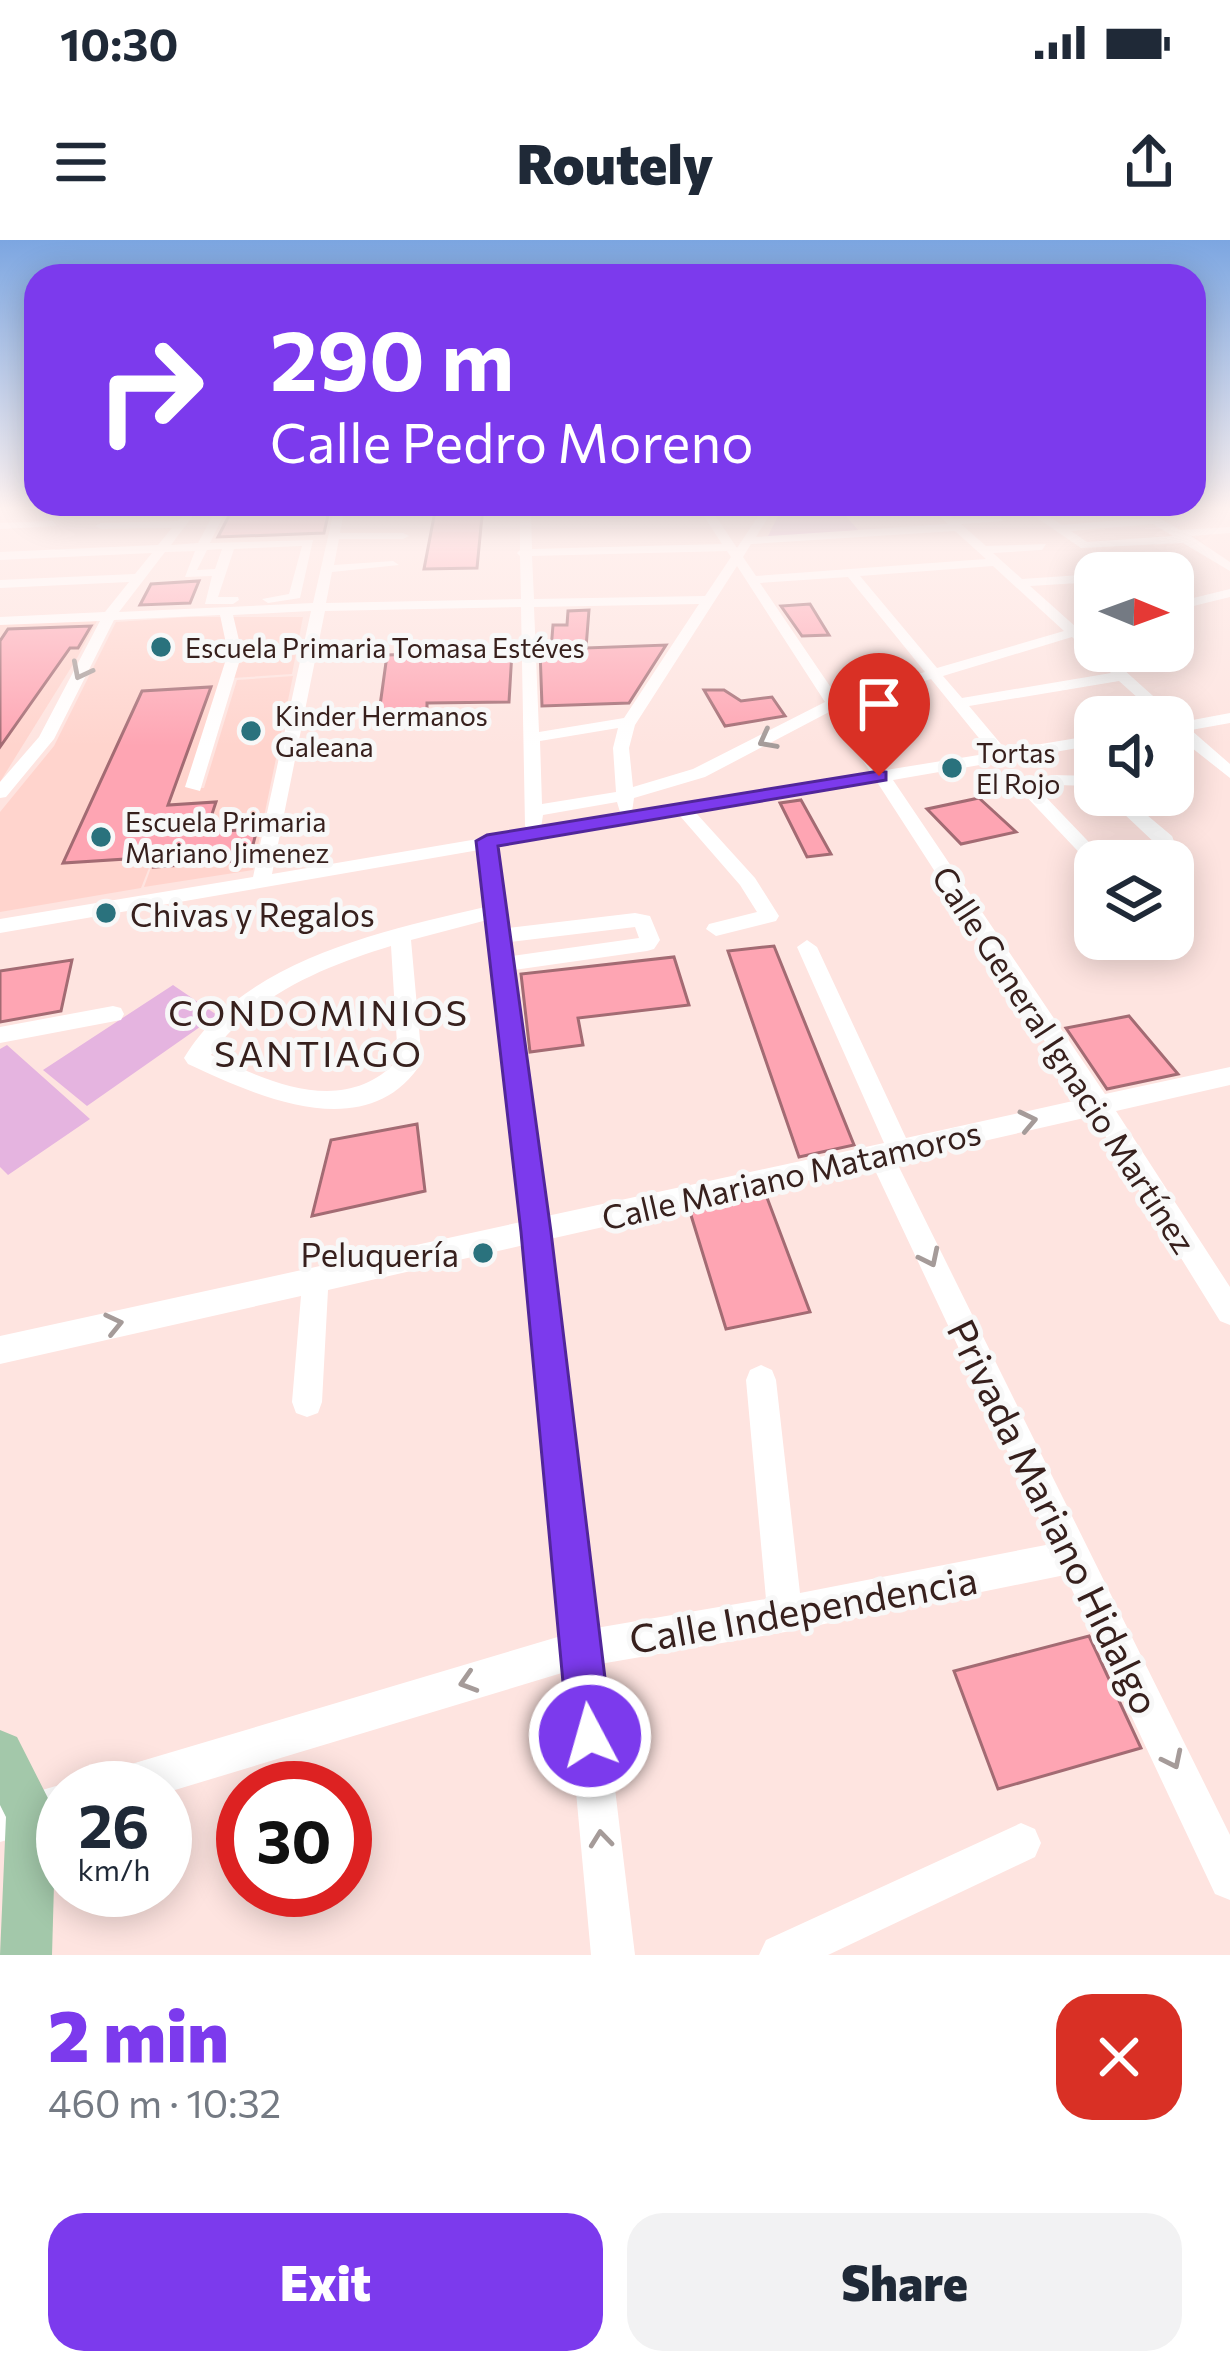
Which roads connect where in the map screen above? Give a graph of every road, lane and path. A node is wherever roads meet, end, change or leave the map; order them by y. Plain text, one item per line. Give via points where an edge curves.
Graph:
1 (132, 586) edge
2 (215, 586) edge
3 (297, 586) edge
4 (322, 586) edge
5 (524, 586) edge
6 (716, 586) edge
7 (756, 586) edge
8 (861, 586) edge
9 (1023, 586) edge
10 (1229, 594) edge
11 (708, 600) junction
12 (1194, 602) edge
13 (292, 603) junction
14 (524, 604) junction
15 (231, 606) junction
16 (319, 607) junction
17 (110, 615) junction
18 (0, 621) edge
19 (1074, 631) joint
20 (935, 670) junction
21 (1118, 672) edge
22 (1122, 676) junction
23 (1144, 696) edge
24 (960, 703) junction
25 (833, 704) junction
26 (1230, 718) edge
27 (1194, 721) edge
28 (629, 722) junction
29 (529, 738) junction
30 (1194, 741) edge
31 (1074, 743) edge
32 (1009, 754) junction
33 (1230, 773) edge
34 (879, 776) junction
35 (1052, 780) junction
36 (1074, 781) edge
37 (194, 788) dead end
38 (0, 793) edge
39 (622, 796) junction
40 (682, 808) junction
41 (533, 811) junction
42 (1138, 816) edge
43 (629, 818) junction
44 (535, 834) junction
45 (1076, 840) edge
46 (1166, 840) edge
47 (487, 841) junction
48 (261, 883) junction
49 (0, 926) edge
50 (716, 929) dead end
51 (501, 937) junction
52 (401, 938) junction
53 (806, 946) dead end
54 (113, 1014) dead end
55 (0, 1035) edge
56 (1230, 1076) edge
57 (1099, 1105) junction
58 (889, 1151) junction
59 (536, 1232) junction
60 (313, 1278) junction
61 (1219, 1278) edge
62 (1230, 1312) edge
63 (0, 1350) edge
64 (760, 1380) dead end
65 (307, 1402) dead end
66 (1076, 1556) junction
67 (785, 1614) junction
68 (580, 1648) junction
69 (0, 1754) edge
70 (192, 1766) edge
71 (31, 1814) edge
72 (1022, 1843) dead end
73 (1230, 1879) edge
74 (25, 1955) edge
75 (613, 1955) edge
76 (781, 1955) edge

1 - 17 street
2 - 15 street via 210,601
3 - 13 street
4 - 16 street
5 - 14 street
6 - 11 street
7 - 25 street, Calle General Ignacio Martínez
8 - 20 street
9 - 19 street
10 - 12 street
11 - 14 street
11 - 28 street
13 - 15 street
13 - 15 street
13 - 16 street
14 - 16 street
14 - 29 street
15 - 17 street
15 - 37 street via 235,652
16 - 48 street
17 - 18 street
17 -> 38 street via 46,739
19 - 20 street
20 - 24 street
20 - 25 street
21 - 22 street
22 - 23 street
22 - 24 street
24 - 32 street
25 - 34 street, Calle General Ignacio Martínez
25 -> 39 street via 699,773
26 - 27 street
28 - 29 street
28 - 39 street
29 - 41 street
30 - 33 street
31 - 32 street
32 - 34 street
32 - 35 street
34 - 40 street
34 - 57 street, Calle General Ignacio Martínez
35 - 36 street
35 - 45 street via 1029,795
39 - 41 street
39 - 43 street
40 - 43 street
40 - 50 street via 769,916
41 - 44 street
42 - 46 street
43 - 44 street
44 - 47 street
47 - 48 street
47 - 51 street
48 - 49 street
51 - 51 street via 635,920 650,940 647,944
51 - 52 street
51 - 59 street
52 - 52 street via 307,966 208,1034 196,1058 256,1087 339,1103 381,1090 410,1062
53 - 58 street, Privada Mariano Hidalgo
54 - 55 street
56 - 57 street, Calle Mariano Matamoros
58 -> 57 street, Calle Mariano Matamoros
57 - 61 street, Calle General Ignacio Martínez
58 - 59 street, Calle Mariano Matamoros
58 -> 66 street, Privada Mariano Hidalgo
59 - 60 street, Calle Mariano Matamoros
59 - 68 street
63 -> 60 street, Calle Mariano Matamoros
60 - 65 street
61 - 62 street, Calle General Ignacio Martínez
64 - 67 street
66 - 67 street, Calle Independencia
66 -> 73 street, Privada Mariano Hidalgo
67 - 68 street, Calle Independencia
68 -> 70 street, Calle Independencia
75 -> 68 street
69 - 71 main road
71 - 74 main road
72 - 76 street

